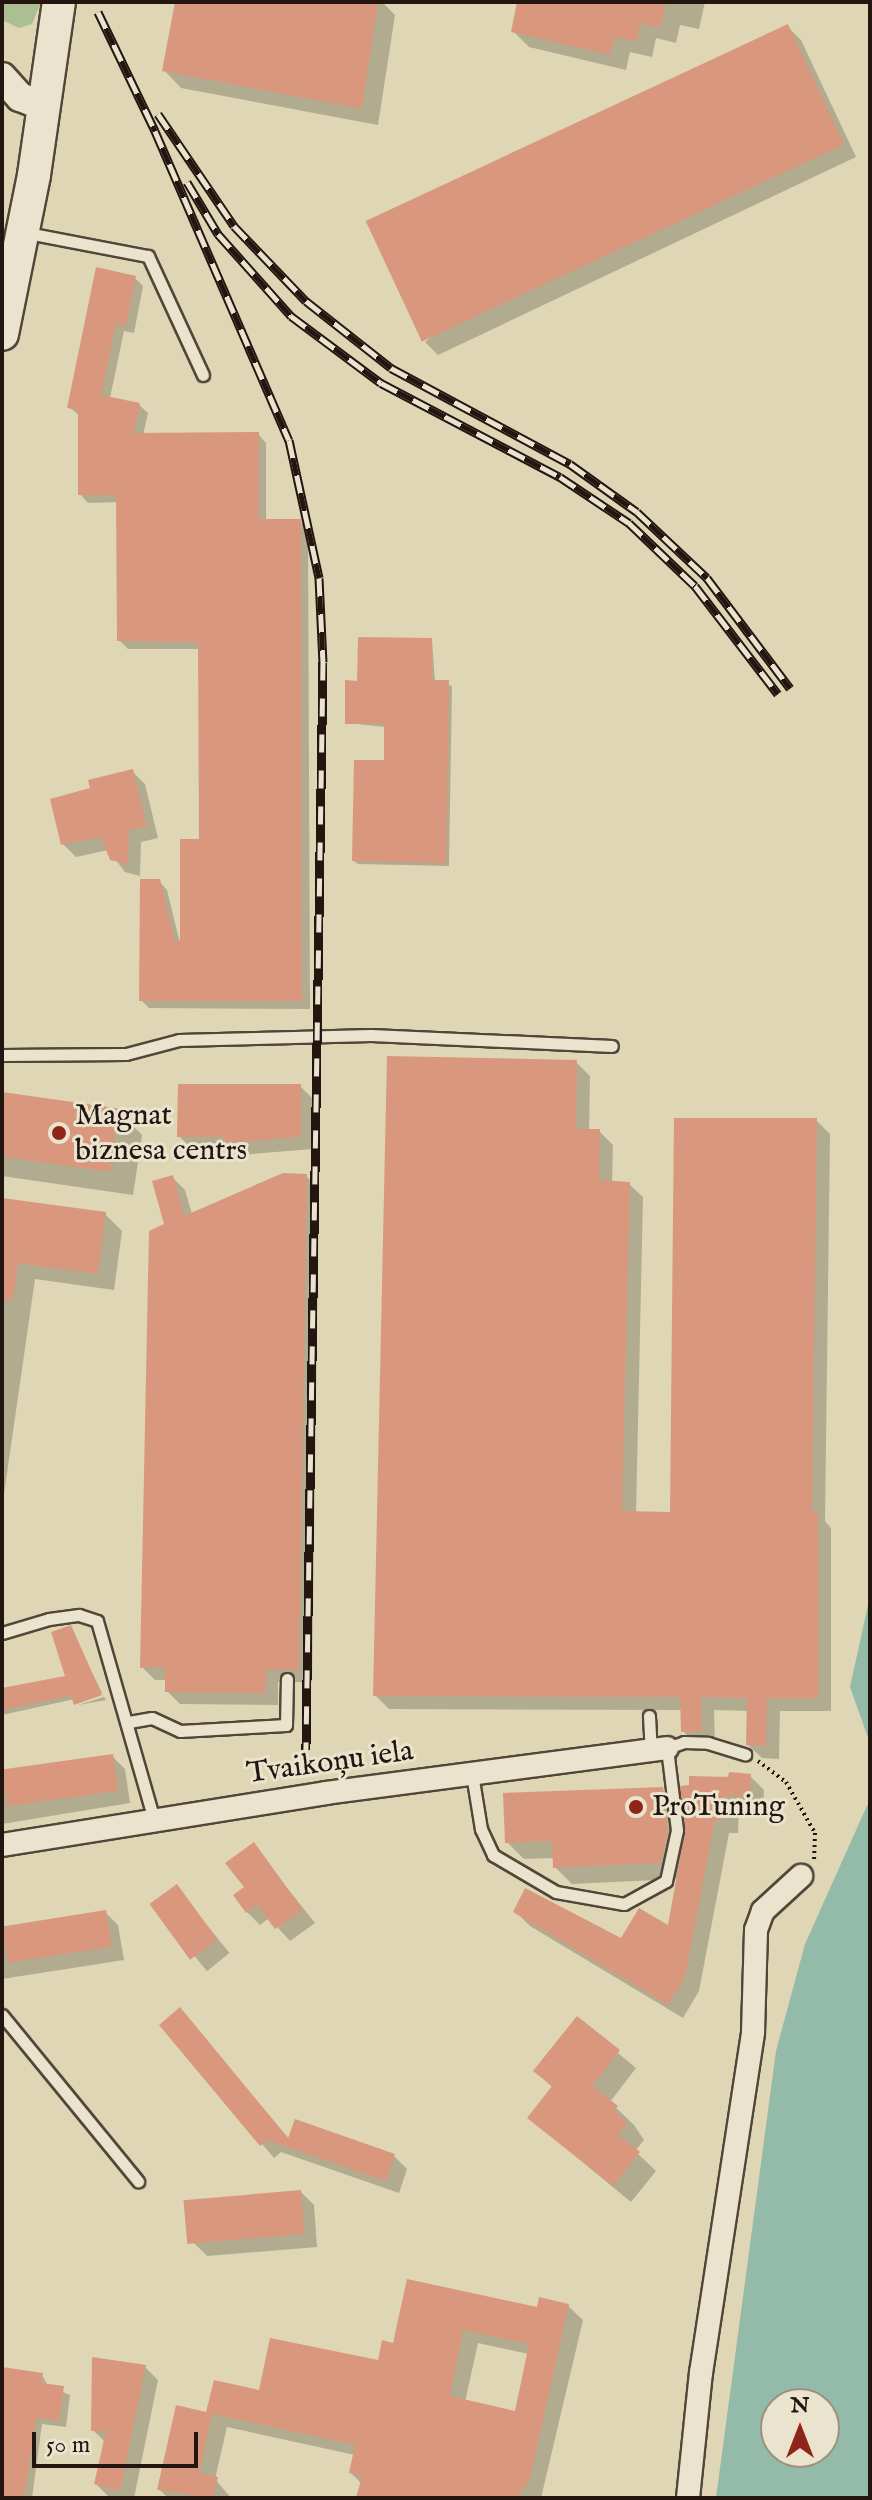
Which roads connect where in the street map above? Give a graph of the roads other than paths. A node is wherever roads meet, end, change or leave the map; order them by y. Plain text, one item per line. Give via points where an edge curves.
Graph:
1 (59, 2) edge
2 (2, 77) edge
3 (44, 106) junction
4 (22, 232) junction
5 (2, 334) edge
6 (203, 375) dead end
7 (612, 1046) dead end
8 (2, 1055) edge
9 (2, 1633) edge
10 (287, 1679) dead end
11 (649, 1716) dead end
12 (129, 1722) junction
13 (659, 1750) junction
14 (745, 1754) road end
15 (472, 1774) junction
16 (154, 1820) junction
17 (2, 1845) edge
18 (801, 1876) road end
19 (2, 2015) edge
20 (138, 2181) dead end
21 (688, 2498) edge

1 - 3 main road
2 - 3 street via 20,97
3 - 4 main road
4 - 5 main road
4 - 6 lane via 148,256
7 - 8 lane via 371,1035 179,1040 126,1054
9 - 12 lane via 79,1615 97,1621
10 - 12 lane via 286,1725 180,1731 152,1718
11 - 13 lane
12 - 16 lane
13 - 14 lane via 684,1742 708,1743
13 - 15 street, Tvaikoņu iela
13 - 15 lane via 677,1830 666,1881 624,1904 556,1892 493,1855 481,1829
15 - 16 street, Tvaikoņu iela
16 - 17 street, Tvaikoņu iela
18 - 21 street via 763,1911 756,1930 753,2032 701,2373
19 - 20 lane

